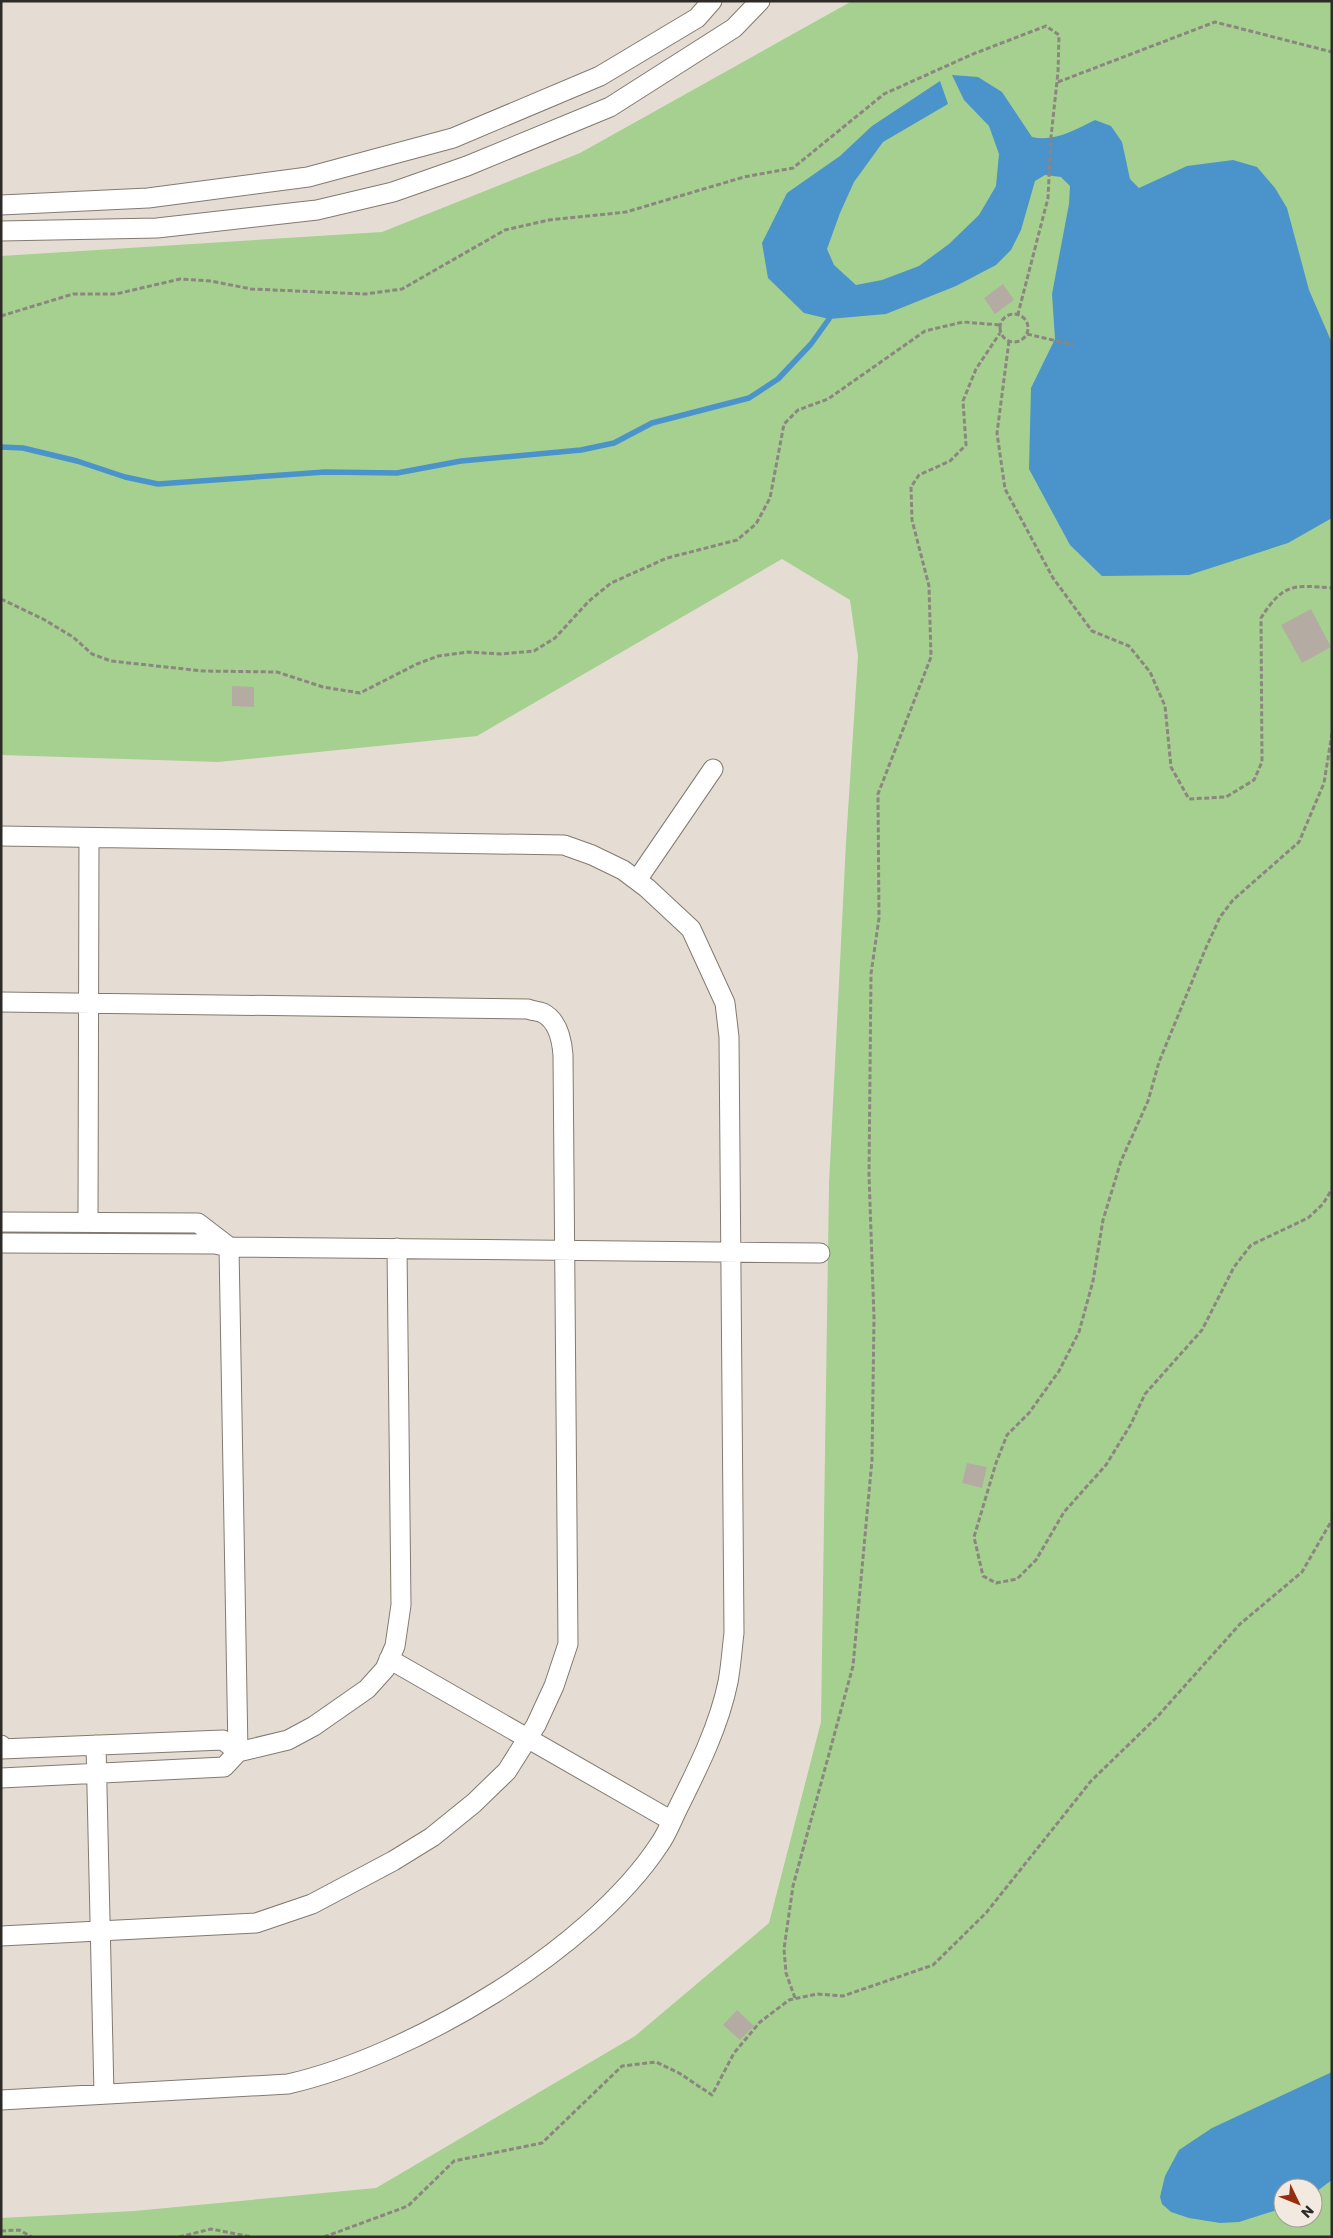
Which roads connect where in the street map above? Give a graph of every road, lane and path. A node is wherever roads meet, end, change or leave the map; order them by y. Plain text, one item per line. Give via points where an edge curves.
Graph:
1 (712, 1) edge
2 (760, 1) edge
3 (1332, 52) edge
4 (1058, 82) junction
5 (1, 205) edge
6 (1, 231) edge
7 (1018, 314) junction
8 (1, 316) edge
9 (1000, 325) junction
10 (1000, 333) junction
11 (1026, 334) junction
12 (1009, 342) junction
13 (1072, 345) dead end
14 (1332, 588) edge
15 (1, 599) edge
16 (1332, 733) edge
17 (713, 769) dead end
18 (1, 836) edge
19 (89, 838) junction
20 (637, 880) junction
21 (1, 1002) edge
22 (88, 1003) junction
23 (1332, 1189) edge
24 (1, 1222) edge
25 (88, 1222) junction
26 (1, 1243) edge
27 (230, 1247) junction
28 (397, 1248) junction
29 (565, 1250) junction
30 (731, 1252) junction
31 (820, 1253) dead end
32 (1332, 1520) edge
33 (389, 1659) junction
34 (528, 1738) junction
35 (1, 1745) edge
36 (96, 1745) junction
37 (1, 1749) edge
38 (238, 1752) junction
39 (97, 1774) junction
40 (1, 1778) edge
41 (672, 1821) junction
42 (100, 1930) junction
43 (1, 1936) edge
44 (795, 1998) junction
45 (104, 2094) junction
46 (1, 2100) edge
47 (1, 2231) edge
48 (32, 2237) edge
49 (179, 2237) edge
50 (252, 2237) edge
51 (324, 2237) edge

1 - 5 street via 697,18 600,76 453,138 308,177 148,198
2 - 6 street via 734,28 610,107 467,166 394,192 317,210 157,228
3 - 4 path via 1215,22
4 - 7 path via 1048,198
4 - 8 path via 1059,35 1046,26 884,94 793,168 744,177 626,212 549,220 505,230 402,288 365,294 251,289 180,279 116,294 74,294
7 - 9 path via 1007,315
7 - 11 path via 1028,325
9 - 10 path
9 - 15 path via 963,322 925,331 828,399 798,410 784,424 770,498 756,524 737,540 666,558 611,583 589,601 555,638 534,651 438,656 360,694 323,687 277,672 203,671 111,661 92,654 73,637
10 - 12 path
10 - 44 path via 976,369 963,401 966,445 950,461 920,475 911,487 912,520 929,586 932,657 878,794 879,918 871,974 869,1175 874,1318 872,1460 853,1666 793,1886 784,1949 786,1973
11 - 12 path via 1021,340
11 - 13 path
12 - 14 path via 997,433 1005,489 1053,578 1092,631 1130,646 1150,672 1165,706 1172,767 1189,799 1226,797 1254,780 1262,762 1261,618 1274,598 1297,585
16 - 23 path via 1324,783 1299,842 1233,900 1220,917 1205,950 1159,1062 1148,1101 1121,1161 1103,1220 1093,1281 1079,1332 1059,1371 1029,1413 1007,1435 996,1463 974,1537 983,1576 996,1583 1017,1579 1036,1560 1064,1512 1106,1464 1145,1394 1202,1330 1234,1267 1251,1244 1308,1218 1323,1204
17 - 20 street
18 - 19 street
19 - 20 street via 564,845 592,854
19 - 22 street
20 - 30 street via 691,929 725,1003 729,1037
21 - 22 street
22 - 25 street
22 - 29 street via 528,1010 544,1014 555,1026 563,1056
24 - 25 street
25 - 27 street via 198,1223
26 - 27 street via 214,1244
27 - 28 street
27 - 38 street
28 - 29 street
28 - 33 street via 401,1605 395,1646
29 - 30 street
29 - 34 street via 568,1644 554,1686
30 - 31 street
30 - 41 street via 734,1633 728,1682 710,1739
32 - 44 path via 1302,1572 1240,1624 1157,1717 1091,1781 986,1913 933,1964 842,1996 817,1994
33 - 34 street
33 - 38 street via 385,1669 367,1689 314,1726 288,1740
34 - 41 street
34 - 42 street via 507,1771 474,1804 432,1837 312,1904 256,1922
35 - 37 street
36 - 37 street
36 - 38 street via 223,1740
36 - 39 street
38 - 39 street via 224,1767
39 - 40 street
39 - 42 street
41 - 45 street via 660,1844 626,1888 586,1926 489,1997 393,2047 314,2078 288,2084
42 - 43 street
42 - 45 street
44 - 51 path via 760,2022 734,2053 712,2096 679,2073 656,2062 622,2066 542,2143 454,2161 408,2206
45 - 46 street
47 - 48 path via 19,2230
49 - 50 path via 210,2229

